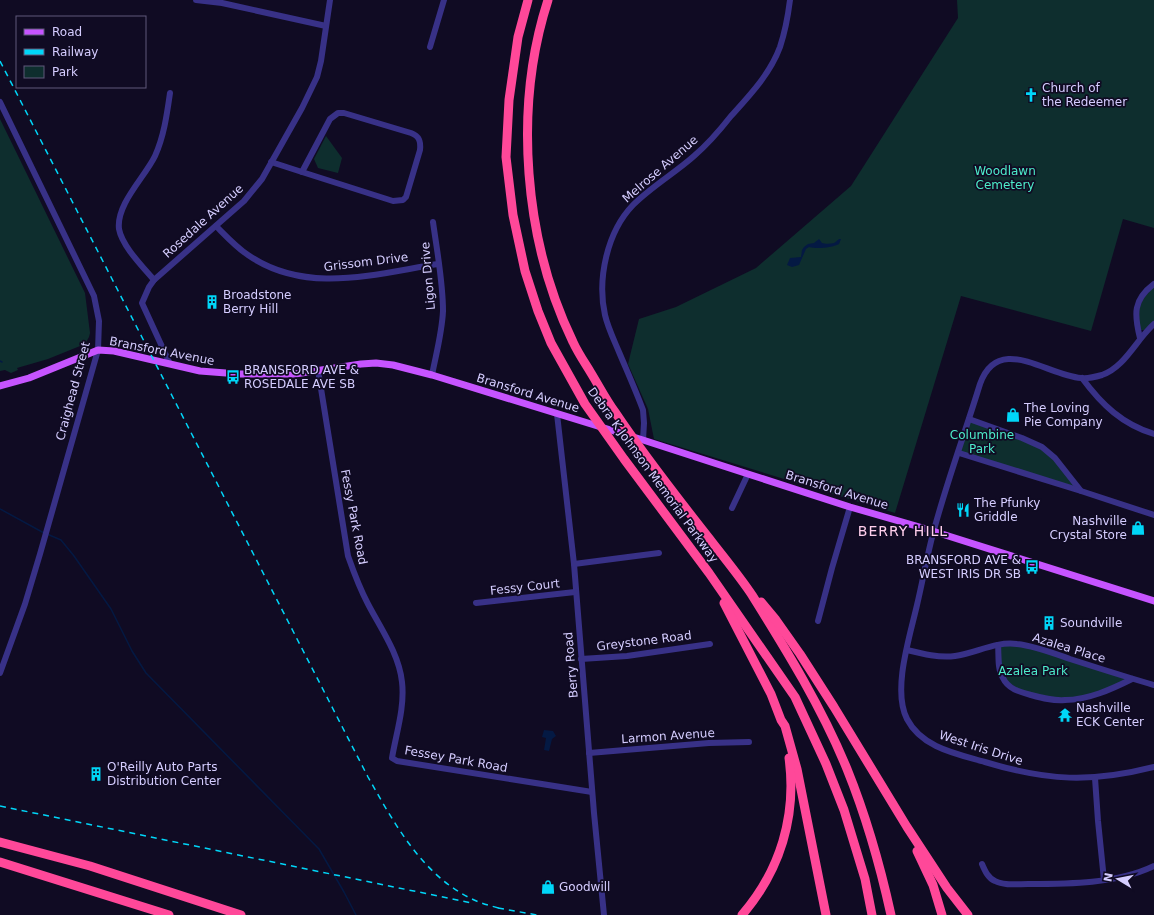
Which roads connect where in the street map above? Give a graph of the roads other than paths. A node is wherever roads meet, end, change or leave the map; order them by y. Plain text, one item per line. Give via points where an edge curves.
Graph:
1 (196, 0) edge
2 (330, 0) edge
3 (444, 0) edge
4 (528, 0) edge
5 (548, 0) edge
6 (790, 0) edge
7 (222, 1) edge
8 (326, 26) junction
9 (430, 46) dead end
10 (170, 93) dead end
11 (0, 102) edge
12 (271, 162) junction
13 (302, 172) junction
14 (433, 222) dead end
15 (216, 226) junction
16 (438, 264) junction
17 (154, 280) junction
18 (1154, 284) edge
19 (1154, 324) edge
20 (1140, 338) junction
21 (98, 350) junction
22 (170, 364) junction
23 (318, 370) junction
24 (432, 375) junction
25 (1082, 378) junction
26 (0, 386) edge
27 (557, 414) junction
28 (969, 419) junction
29 (1154, 434) edge
30 (643, 440) junction
31 (958, 453) junction
32 (748, 474) junction
33 (1081, 491) junction
34 (850, 507) junction
35 (732, 508) dead end
36 (1154, 515) edge
37 (933, 531) junction
38 (659, 553) dead end
39 (574, 564) junction
40 (709, 573) junction
41 (576, 592) junction
42 (751, 593) junction
43 (1154, 601) edge
44 (476, 603) dead end
45 (818, 621) dead end
46 (710, 644) dead end
47 (998, 645) junction
48 (907, 650) junction
49 (581, 659) junction
50 (0, 673) edge
51 (1132, 679) junction
52 (402, 682) joint
53 (1154, 685) edge
54 (780, 720) junction
55 (749, 742) dead end
56 (589, 753) junction
57 (1154, 767) edge
58 (1095, 778) junction
59 (592, 792) junction
60 (906, 827) junction
61 (0, 842) edge
62 (0, 862) edge
63 (982, 864) dead end
64 (1154, 866) edge
65 (1104, 880) junction
66 (169, 915) edge
67 (241, 915) edge
68 (604, 915) edge
69 (742, 915) edge
70 (826, 915) edge
71 (872, 915) edge
72 (891, 915) edge
73 (942, 915) edge
74 (968, 915) edge

1 - 7 street
2 - 8 street, Rosedale Avenue
3 - 9 street
4 - 40 highway, Debra K Johnson Memorial Parkway via 518,37 509,100 506,157 513,215 525,271 551,343 585,404
5 - 42 highway, Debra K Johnson Memorial Parkway via 539,34 529,102 528,156 533,212 545,267 557,305 574,344 614,411
6 - 30 street, Melrose Avenue via 780,47 763,77 694,156 633,205 611,243 603,280 605,315 643,410
7 - 8 street
8 - 12 street, Rosedale Avenue via 317,76
10 - 17 street via 165,126 155,156 121,211 119,229 126,244
11 - 21 street, Craighead Street via 94,296 99,321
12 - 13 street
12 - 15 street, Rosedale Avenue via 251,192
13 - 13 street via 393,201 401,201 406,197 420,150 420,141 411,133 338,113 330,119
14 - 16 street, Ligon Drive
15 - 16 street, Grissom Drive via 236,246 253,258 270,268 295,276 333,279
15 - 17 street, Rosedale Avenue
16 - 24 street, Ligon Drive via 443,312
17 - 22 street, Rosedale Avenue via 142,303
18 - 20 street via 1143,293 1137,305 1136,321
19 - 20 street
20 - 25 street via 1112,370
21 - 22 main road, Bransford Avenue via 114,351
21 - 26 main road, Bransford Avenue via 29,378
21 - 50 street, Craighead Street via 42,549
22 - 23 main road, Bransford Avenue via 200,371 239,374 295,374
23 - 24 main road, Bransford Avenue via 376,363
23 - 52 street, Fessy Park Road via 348,556 368,604 397,658
24 - 27 main road, Bransford Avenue
25 - 28 street, West Iris Drive via 1021,360 1001,360 993,363 984,374
25 - 29 street via 1120,418 1133,427
27 - 30 main road, Bransford Avenue
27 - 39 street, Berry Road
28 - 31 street, West Iris Drive
28 - 33 street via 1042,448 1055,458
30 - 32 main road, Bransford Avenue
31 - 33 street
31 - 37 street, West Iris Drive
32 - 34 main road, Bransford Avenue
32 - 35 street
33 - 36 street
34 - 37 main road, Bransford Avenue
34 - 45 street
37 - 43 main road, Bransford Avenue
37 - 48 street, West Iris Drive
38 - 39 street
39 - 41 street, Berry Road
40 - 54 highway via 770,694
40 - 71 highway, Debra K Johnson Memorial Parkway via 795,696 844,810 865,879
41 - 44 street, Fessy Court
41 - 49 street, Berry Road
42 - 60 highway via 765,605 800,654
42 - 72 highway, Debra K Johnson Memorial Parkway via 814,699 841,755 867,822
46 - 49 street, Greystone Road via 627,656
47 - 48 street, Azalea Place via 950,656
47 - 51 street, Azalea Place via 1017,644 1039,649
47 - 51 street via 1003,678 1011,688 1030,694 1055,700 1079,699
48 - 58 street, West Iris Drive via 901,684 902,706 910,723 923,738 945,750 1031,775
49 - 56 street, Berry Road
51 - 53 street, Azalea Place
52 - 59 street, Fessey Park Road via 400,714 392,758 397,761
54 - 69 highway via 791,777 787,830 772,872
54 - 70 highway via 793,756
55 - 56 street, Larmon Avenue
56 - 59 street, Berry Road
57 - 58 street, West Iris Drive
58 - 65 street
59 - 68 street, Berry Road
60 - 73 highway via 933,885
60 - 74 highway
61 - 67 highway via 90,866
62 - 66 highway
63 - 65 street via 990,878 1001,883 1066,884
64 - 65 street

